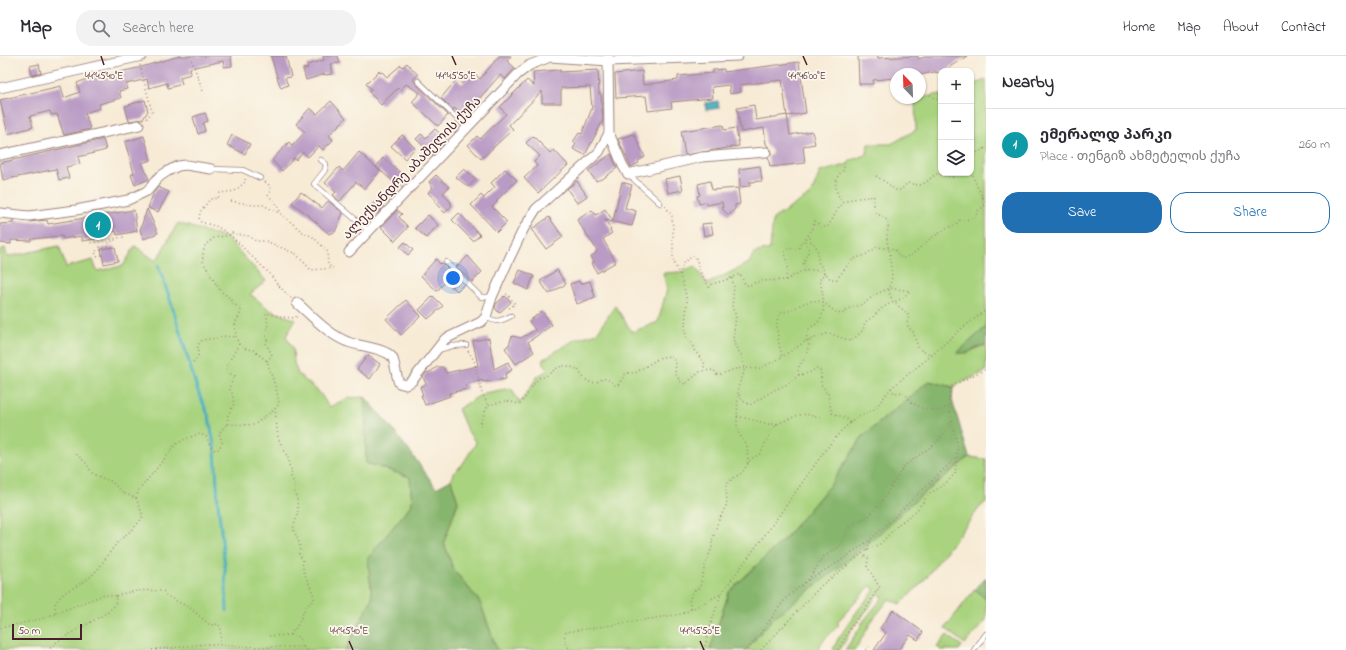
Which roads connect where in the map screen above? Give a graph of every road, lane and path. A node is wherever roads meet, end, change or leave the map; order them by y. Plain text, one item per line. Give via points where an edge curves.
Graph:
1 (190, 56) edge
2 (738, 56) edge
3 (140, 57) edge
4 (549, 57) edge
5 (608, 58) edge
6 (418, 81) dead end
7 (0, 88) edge
8 (203, 91) dead end
9 (930, 94) dead end
10 (940, 104) edge
11 (139, 125) joint
12 (466, 127) junction
13 (609, 133) junction
14 (986, 148) edge
15 (766, 152) dead end
16 (0, 155) edge
17 (974, 155) edge
18 (321, 160) dead end
19 (844, 163) dead end
20 (211, 168) joint
21 (243, 170) junction
22 (628, 174) junction
23 (938, 174) edge
24 (876, 176) dead end
25 (972, 176) edge
26 (260, 178) joint
27 (231, 201) dead end
28 (660, 202) joint
29 (843, 203) junction
30 (986, 203) edge
31 (0, 212) edge
32 (281, 214) junction
33 (368, 230) junction
34 (122, 234) dead end
35 (810, 234) junction
36 (230, 235) junction
37 (114, 238) junction
38 (90, 239) dead end
39 (805, 240) junction
40 (888, 248) junction
41 (349, 252) dead end
42 (102, 255) dead end
43 (446, 262) dead end
44 (807, 271) junction
45 (825, 272) junction
46 (680, 275) junction
47 (732, 278) junction
48 (786, 280) junction
49 (889, 288) junction
50 (496, 298) junction
51 (894, 302) junction
52 (297, 303) joint
53 (824, 303) junction
54 (515, 304) dead end
55 (986, 310) edge
56 (297, 316) dead end
57 (511, 316) dead end
58 (486, 317) junction
59 (236, 337) junction
60 (810, 339) junction
61 (806, 341) junction
62 (239, 344) junction
63 (466, 345) joint
64 (436, 351) junction
65 (932, 355) junction
66 (782, 357) junction
67 (267, 361) junction
68 (193, 362) dead end
69 (744, 368) junction
70 (986, 369) edge
71 (703, 370) junction
72 (799, 375) junction
73 (892, 388) junction
74 (739, 396) junction
75 (488, 405) junction
76 (949, 406) junction
77 (275, 409) junction
78 (737, 416) junction
79 (820, 416) dead end
80 (952, 421) junction
81 (851, 423) junction
82 (226, 424) junction
83 (777, 424) junction
84 (480, 427) dead end
85 (76, 453) dead end
86 (957, 456) junction
87 (748, 463) junction
88 (136, 498) junction
89 (871, 539) junction
90 (867, 550) junction
91 (862, 554) junction
92 (808, 580) junction
93 (721, 594) junction
94 (116, 596) junction
95 (691, 610) junction
96 (56, 612) junction
97 (0, 628) edge
98 (986, 634) edge
99 (290, 635) junction
100 (269, 636) dead end
101 (220, 645) junction
102 (303, 647) junction
103 (868, 647) dead end
104 (48, 650) edge
105 (152, 650) edge
106 (308, 650) edge
107 (572, 650) edge
108 (704, 650) edge
109 (748, 650) edge
110 (761, 650) edge
111 (838, 650) edge
112 (866, 650) edge
113 (974, 650) edge

1 - 8 path
2 - 5 street
3 - 7 street
3 - 11 path via 152,112
4 - 5 street
4 - 12 street, ალექსანდრე აბაშელის ქუჩა via 530,65 518,74
5 - 13 street
6 - 12 lane
9 - 10 path
11 - 16 street
12 - 33 street, ალექსანდრე აბაშელის ქუჩა
13 - 22 street via 622,166
13 - 50 street via 599,152 536,209 522,230
14 - 17 path
15 - 22 street via 702,157
18 - 33 lane via 326,164 326,170 314,184
19 - 29 path via 844,170 838,174 836,181 839,198
20 - 21 lane
20 - 31 street via 178,166 160,177 147,191 128,200 29,216
21 - 26 lane
21 - 36 path via 246,181 235,191 220,193 218,198 210,199 202,208 199,219
22 - 28 lane
23 - 24 path via 925,183 907,184 901,190 895,190
25 - 30 path
26 - 32 path via 269,185 271,191 268,196 273,199
27 - 32 path via 263,205
28 - 46 path via 672,216 672,262
29 - 35 path via 827,227 821,227 815,221
29 - 40 path via 850,199 874,196 875,212 888,223
30 - 40 path via 974,219 960,220 958,224 932,238 905,258 901,258 894,248
32 - 36 path via 305,234 312,236 327,251 328,265 333,268 311,270 296,254 266,241 256,241 248,236 232,233
33 - 41 street, ალექსანდრე აბაშელის ქუჩა
34 - 37 path via 122,237
35 - 39 path
35 - 45 path via 810,242 818,247 819,264
36 - 52 path via 270,274 280,289
36 - 59 path via 214,238 205,245 203,261 220,290 231,298 233,305 241,309 235,322
37 - 38 path via 91,243
37 - 42 path via 115,241 109,242 109,246 100,247 101,250 95,251 96,256
39 - 44 path via 809,250 803,264
39 - 48 path via 797,249 790,248 785,252
40 - 45 path via 877,247 856,258 837,280 830,279
40 - 49 path via 892,277
43 - 50 lane via 481,297
44 - 45 path
44 - 48 path
45 - 53 path via 820,280
46 - 47 path via 680,267 694,256 709,287
46 - 71 path via 687,302 684,327 686,338 705,364
47 - 48 path via 740,274 749,286 753,282
47 - 69 path via 732,307 736,316 733,339 742,356
49 - 51 path
49 - 51 path via 910,291
49 - 53 path via 842,314 834,312
50 - 54 path via 507,294
50 - 58 street
51 - 60 path via 865,322 863,330 850,341 829,333
51 - 65 path via 909,316 908,327 913,332 918,347
52 - 64 street via 347,342 390,355 399,383 406,384 412,381
53 - 61 path via 822,317 819,323 808,330
53 - 66 path via 810,301 779,315 776,321
55 - 65 path
56 - 67 path via 282,317 266,313 266,344 272,355
57 - 58 lane via 499,321
58 - 64 street via 482,322 445,339
59 - 62 path
59 - 68 path via 223,336 202,340 198,345 198,357
60 - 61 path
60 - 72 path via 805,358 799,364
61 - 66 path
62 - 67 path via 253,350
62 - 82 path via 226,364 226,372 235,376 229,388 234,404
63 - 64 lane
63 - 75 path via 474,360 482,393
65 - 73 path
66 - 69 path via 758,369
67 - 77 path via 278,397 279,404
69 - 71 path via 719,375 714,370
69 - 74 path via 738,387
70 - 76 path via 951,386
71 - 75 path via 685,384 675,373 676,364 672,357 665,356 636,373 626,373 618,385 614,385 604,378 593,382 585,380 578,368 561,366 545,378 539,378 519,404 507,401
72 - 74 path via 750,405
72 - 81 path via 817,368 821,371 821,385 828,392 832,412
73 - 76 path via 894,393 904,392 912,403 921,408 939,411
73 - 81 path via 875,408
74 - 78 path
75 - 84 path
76 - 80 path
77 - 82 path via 254,425
77 - 99 path via 278,438 289,460 291,477 295,485 298,512 293,529 314,597
78 - 83 path
78 - 87 path via 738,432 747,446
79 - 83 path via 806,414
80 - 86 path
80 - 92 path via 935,444 904,466 881,503 868,517 851,524 839,547 823,557
81 - 93 path via 826,449
82 - 88 path via 219,432 222,442 216,450 210,446 207,437 200,434 185,439 171,448 139,490
83 - 87 path via 761,453
85 - 88 path via 93,474 112,482 123,493
86 - 89 path
86 - 90 path via 954,474 944,486 930,493 918,510 899,524 880,544
87 - 95 path via 742,473 726,485 727,504 718,522 700,588 694,591 688,600
88 - 96 path via 143,516 139,523 113,548 91,576 56,601
89 - 90 path
89 - 92 path
90 - 91 path
91 - 110 path via 822,585
91 - 111 path via 868,558 867,566 880,588 849,630
92 - 109 path via 786,598
93 - 95 path
93 - 108 path
94 - 96 path via 103,595
94 - 101 path via 128,592 163,591 167,596 190,608 210,625 218,624 221,628
94 - 104 path via 115,605 108,612 58,641
95 - 107 path via 682,614 566,632 564,638
96 - 97 path via 41,619
98 - 113 lane
99 - 100 path
99 - 102 path via 299,637
101 - 102 path
101 - 105 path via 206,644
102 - 106 path
103 - 112 path

